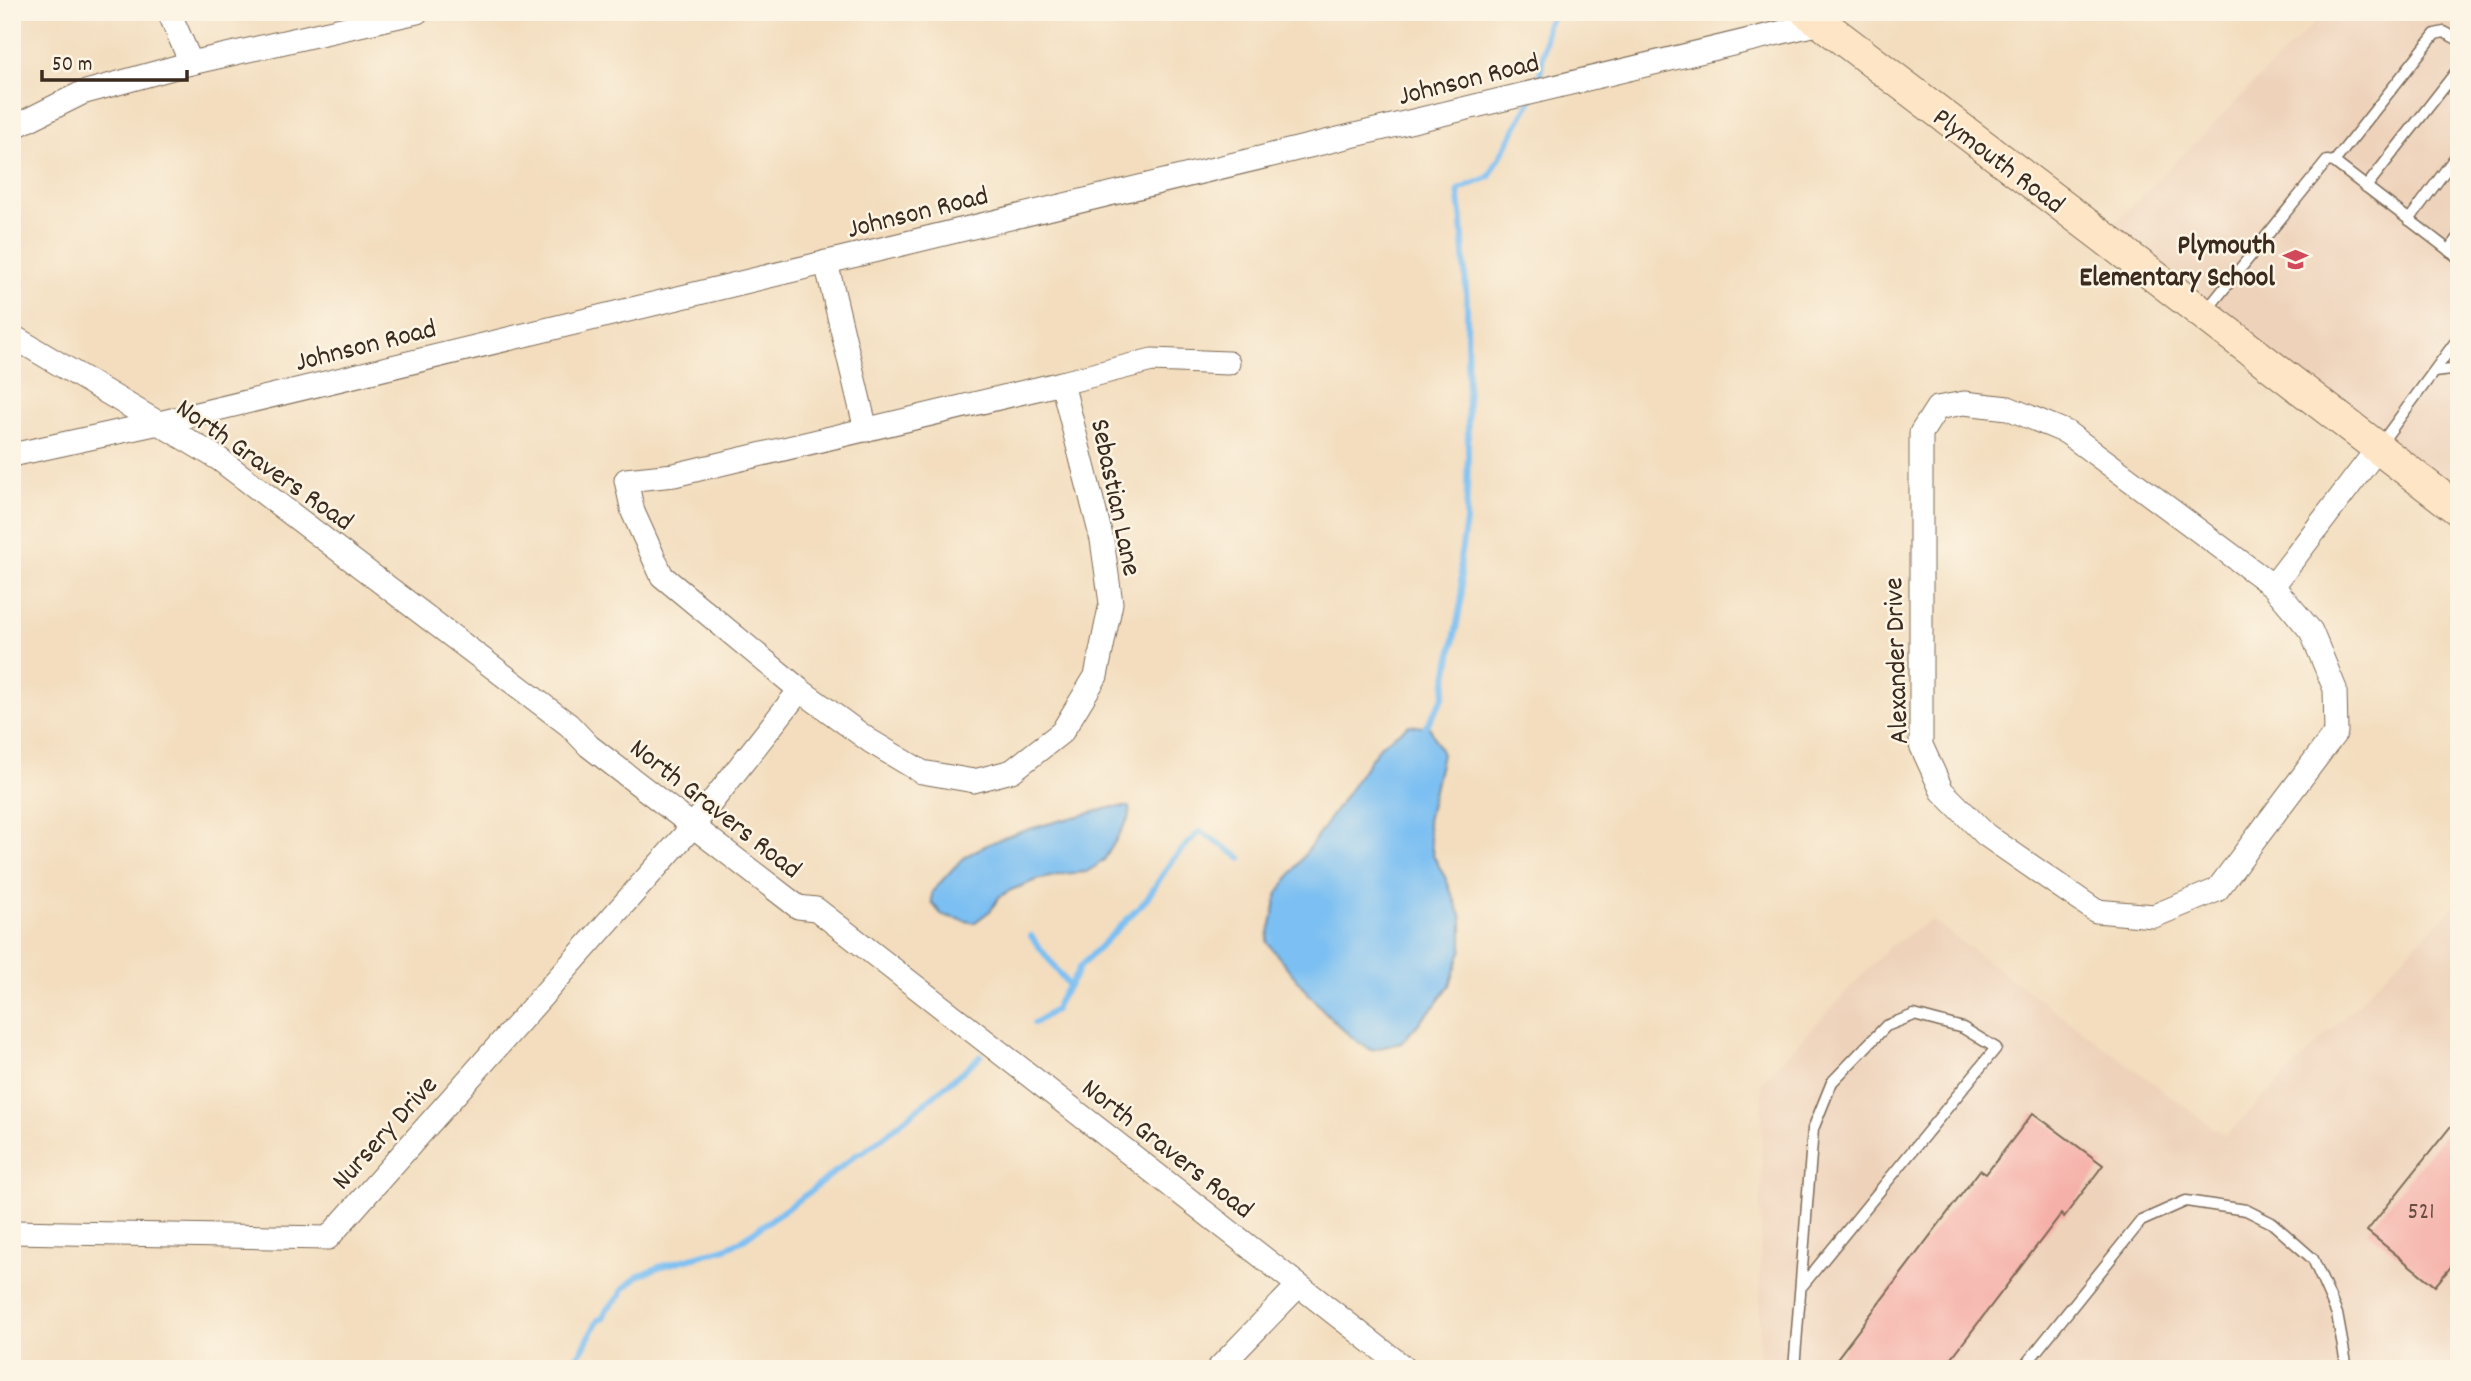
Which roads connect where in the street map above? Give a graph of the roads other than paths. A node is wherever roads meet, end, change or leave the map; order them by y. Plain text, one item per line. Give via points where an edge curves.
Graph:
1 (169, 12) edge
2 (417, 12) edge
3 (1819, 16) edge
4 (2459, 40) edge
5 (191, 63) junction
6 (2459, 68) edge
7 (12, 128) edge
8 (2459, 152) edge
9 (2334, 162) junction
10 (2366, 187) junction
11 (2409, 220) junction
12 (2459, 237) edge
13 (2449, 251) junction
14 (2459, 258) edge
15 (826, 262) junction
16 (2204, 314) junction
17 (12, 336) edge
18 (2459, 337) edge
19 (1228, 363) dead end
20 (2459, 369) edge
21 (2434, 372) junction
22 (1062, 383) junction
23 (159, 423) junction
24 (866, 430) junction
25 (2378, 448) junction
26 (12, 455) edge
27 (2459, 510) edge
28 (2273, 586) junction
29 (800, 690) junction
30 (692, 827) junction
31 (12, 1231) edge
32 (1298, 1286) junction
33 (1802, 1286) junction
34 (1218, 1369) edge
35 (1406, 1369) edge
36 (1794, 1369) edge
37 (2022, 1369) edge
38 (2347, 1369) edge

1 - 5 street
2 - 5 street
3 - 15 street, Johnson Road
3 - 16 main road, Plymouth Road
4 - 9 lane via 2444,32 2435,34
5 - 7 street via 82,93
6 - 10 lane
8 - 11 lane
9 - 10 lane
9 - 16 lane via 2327,160
10 - 11 lane
11 - 13 lane
12 - 13 lane
13 - 14 lane
15 - 23 street, Johnson Road
15 - 24 street
16 - 25 main road, Plymouth Road
17 - 23 street, North Gravers Road
18 - 21 lane
19 - 22 street, Sebastian Lane via 1152,360
20 - 21 lane
21 - 25 lane
22 - 24 street, Sebastian Lane
22 - 29 street, Sebastian Lane via 1102,540 1111,603 1096,676 1062,732 1012,771 974,781 922,772
23 - 26 street, Johnson Road
23 - 30 street, North Gravers Road via 252,484 569,725
24 - 29 street, Sebastian Lane via 674,475 625,480 662,576
25 - 27 main road, Plymouth Road
25 - 28 street
28 - 28 street, Alexander Drive via 2066,432 2008,408 1964,403 1937,408 1921,433 1921,745 1942,791 1986,835 2096,911 2154,916 2217,890 2336,732 2335,689 2311,631
29 - 30 street
30 - 31 street, Nursery Drive via 328,1237
30 - 32 street, North Gravers Road via 798,907 816,909
32 - 34 street
32 - 35 street, North Gravers Road
33 - 33 lane via 1813,1129 1832,1082 1886,1026 1914,1015 1963,1028 1996,1048
33 - 36 lane
37 - 38 lane via 2141,1221 2186,1201 2246,1210 2272,1223 2313,1259 2337,1314

